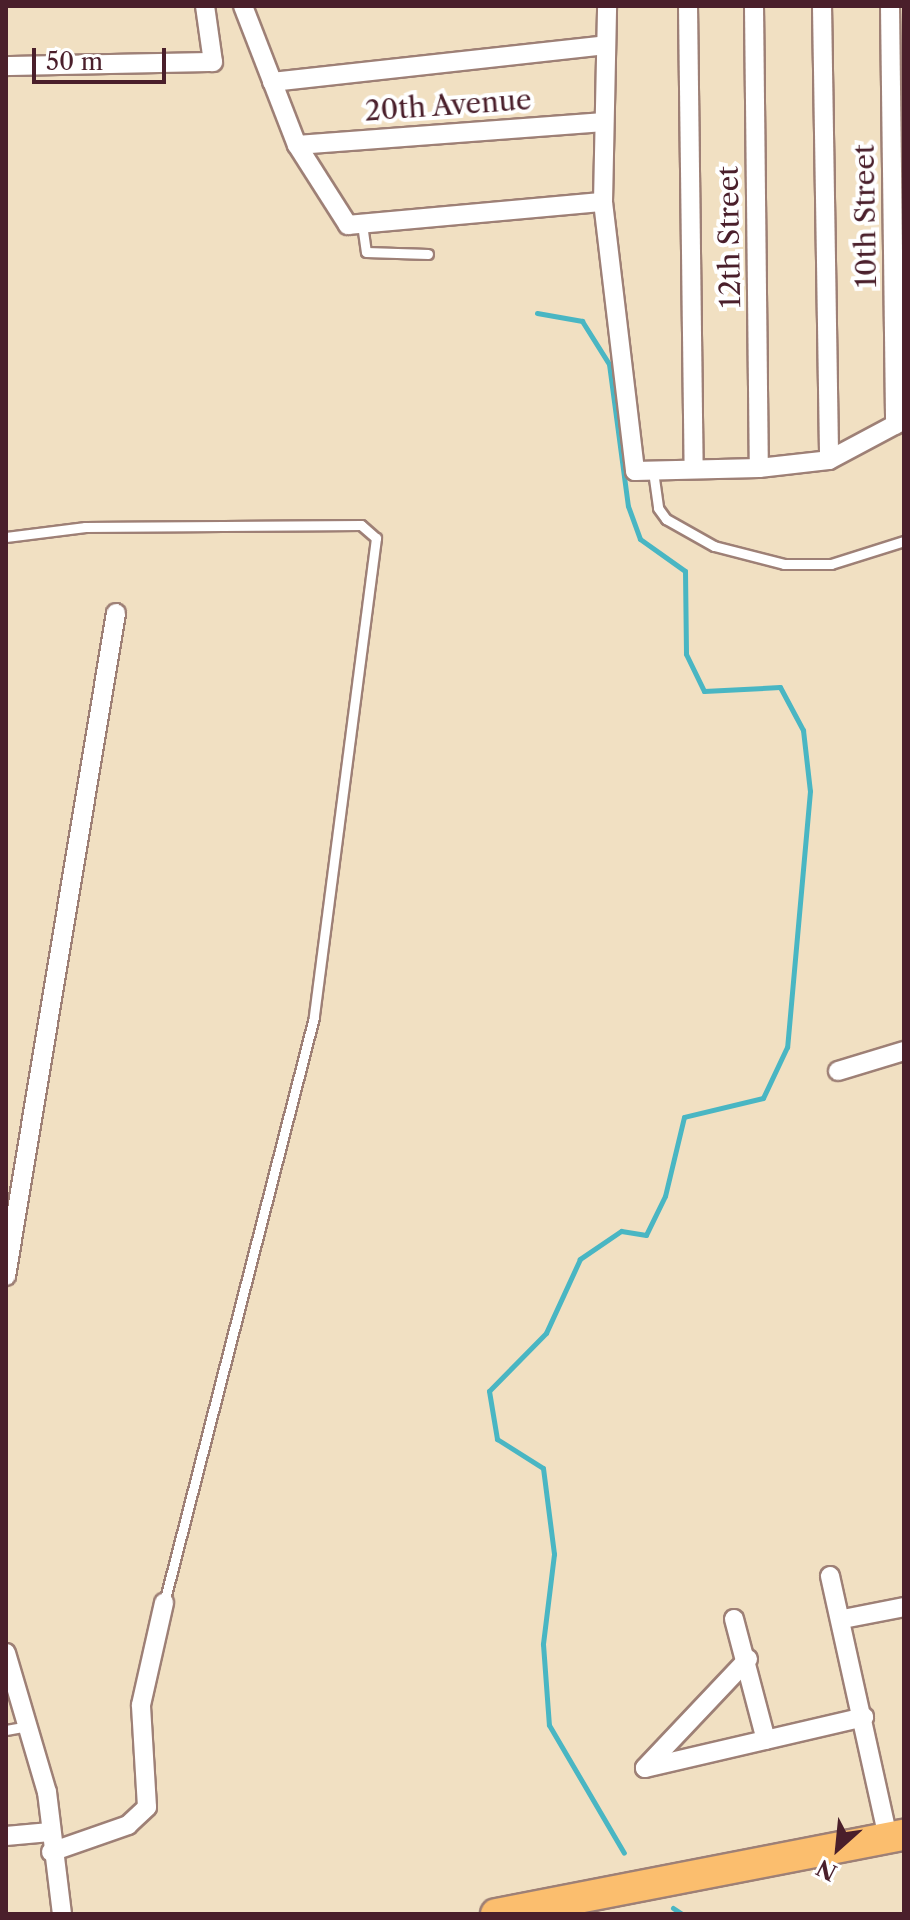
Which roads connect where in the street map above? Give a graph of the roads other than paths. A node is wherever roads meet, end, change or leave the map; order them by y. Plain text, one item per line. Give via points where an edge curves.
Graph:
1 (205, 6) edge
2 (243, 6) edge
3 (607, 6) edge
4 (688, 6) edge
5 (754, 6) edge
6 (822, 6) edge
7 (890, 6) edge
8 (606, 45) junction
9 (6, 66) edge
10 (272, 82) junction
11 (604, 122) junction
12 (297, 145) junction
13 (603, 202) junction
14 (355, 224) junction
15 (428, 254) dead end
16 (899, 422) edge
17 (829, 460) junction
18 (759, 468) junction
19 (694, 469) junction
20 (653, 471) junction
21 (6, 537) edge
22 (904, 541) edge
23 (116, 613) dead end
24 (904, 1051) edge
25 (838, 1071) dead end
26 (6, 1276) edge
27 (830, 1576) dead end
28 (164, 1603) joint
29 (904, 1607) edge
30 (734, 1619) dead end
31 (843, 1619) junction
32 (6, 1653) edge
33 (748, 1659) junction
34 (864, 1717) junction
35 (28, 1726) junction
36 (6, 1730) edge
37 (766, 1740) junction
38 (50, 1832) junction
39 (6, 1836) edge
40 (896, 1837) edge
41 (51, 1852) junction
42 (62, 1914) edge
43 (496, 1914) edge

1 - 9 street via 213,62
2 - 10 street
3 - 8 street
4 - 19 street
5 - 18 street, 12th Street
6 - 17 street
7 - 16 street, 10th Street
8 - 10 street
8 - 11 street
10 - 12 street
11 - 12 street, 20th Avenue
11 - 13 street
12 - 14 street
13 - 14 street
13 - 20 street via 630,464 635,471
14 - 15 lane via 366,252
16 - 17 street
17 - 18 street
18 - 19 street
19 - 20 street
20 - 22 lane via 658,508 666,519 714,546 784,564 831,564
21 - 28 lane via 85,527 361,525 376,538 314,1017
23 - 26 street
24 - 25 street
27 - 31 street
28 - 41 street via 141,1705 147,1807 128,1825
29 - 31 street
30 - 33 street
31 - 34 street
32 - 35 street
33 - 37 street
33 - 37 street via 645,1768
34 - 37 street
34 - 40 street
35 - 36 lane
35 - 38 street via 47,1792
38 - 39 street
38 - 41 street
40 - 43 main road
41 - 42 street

